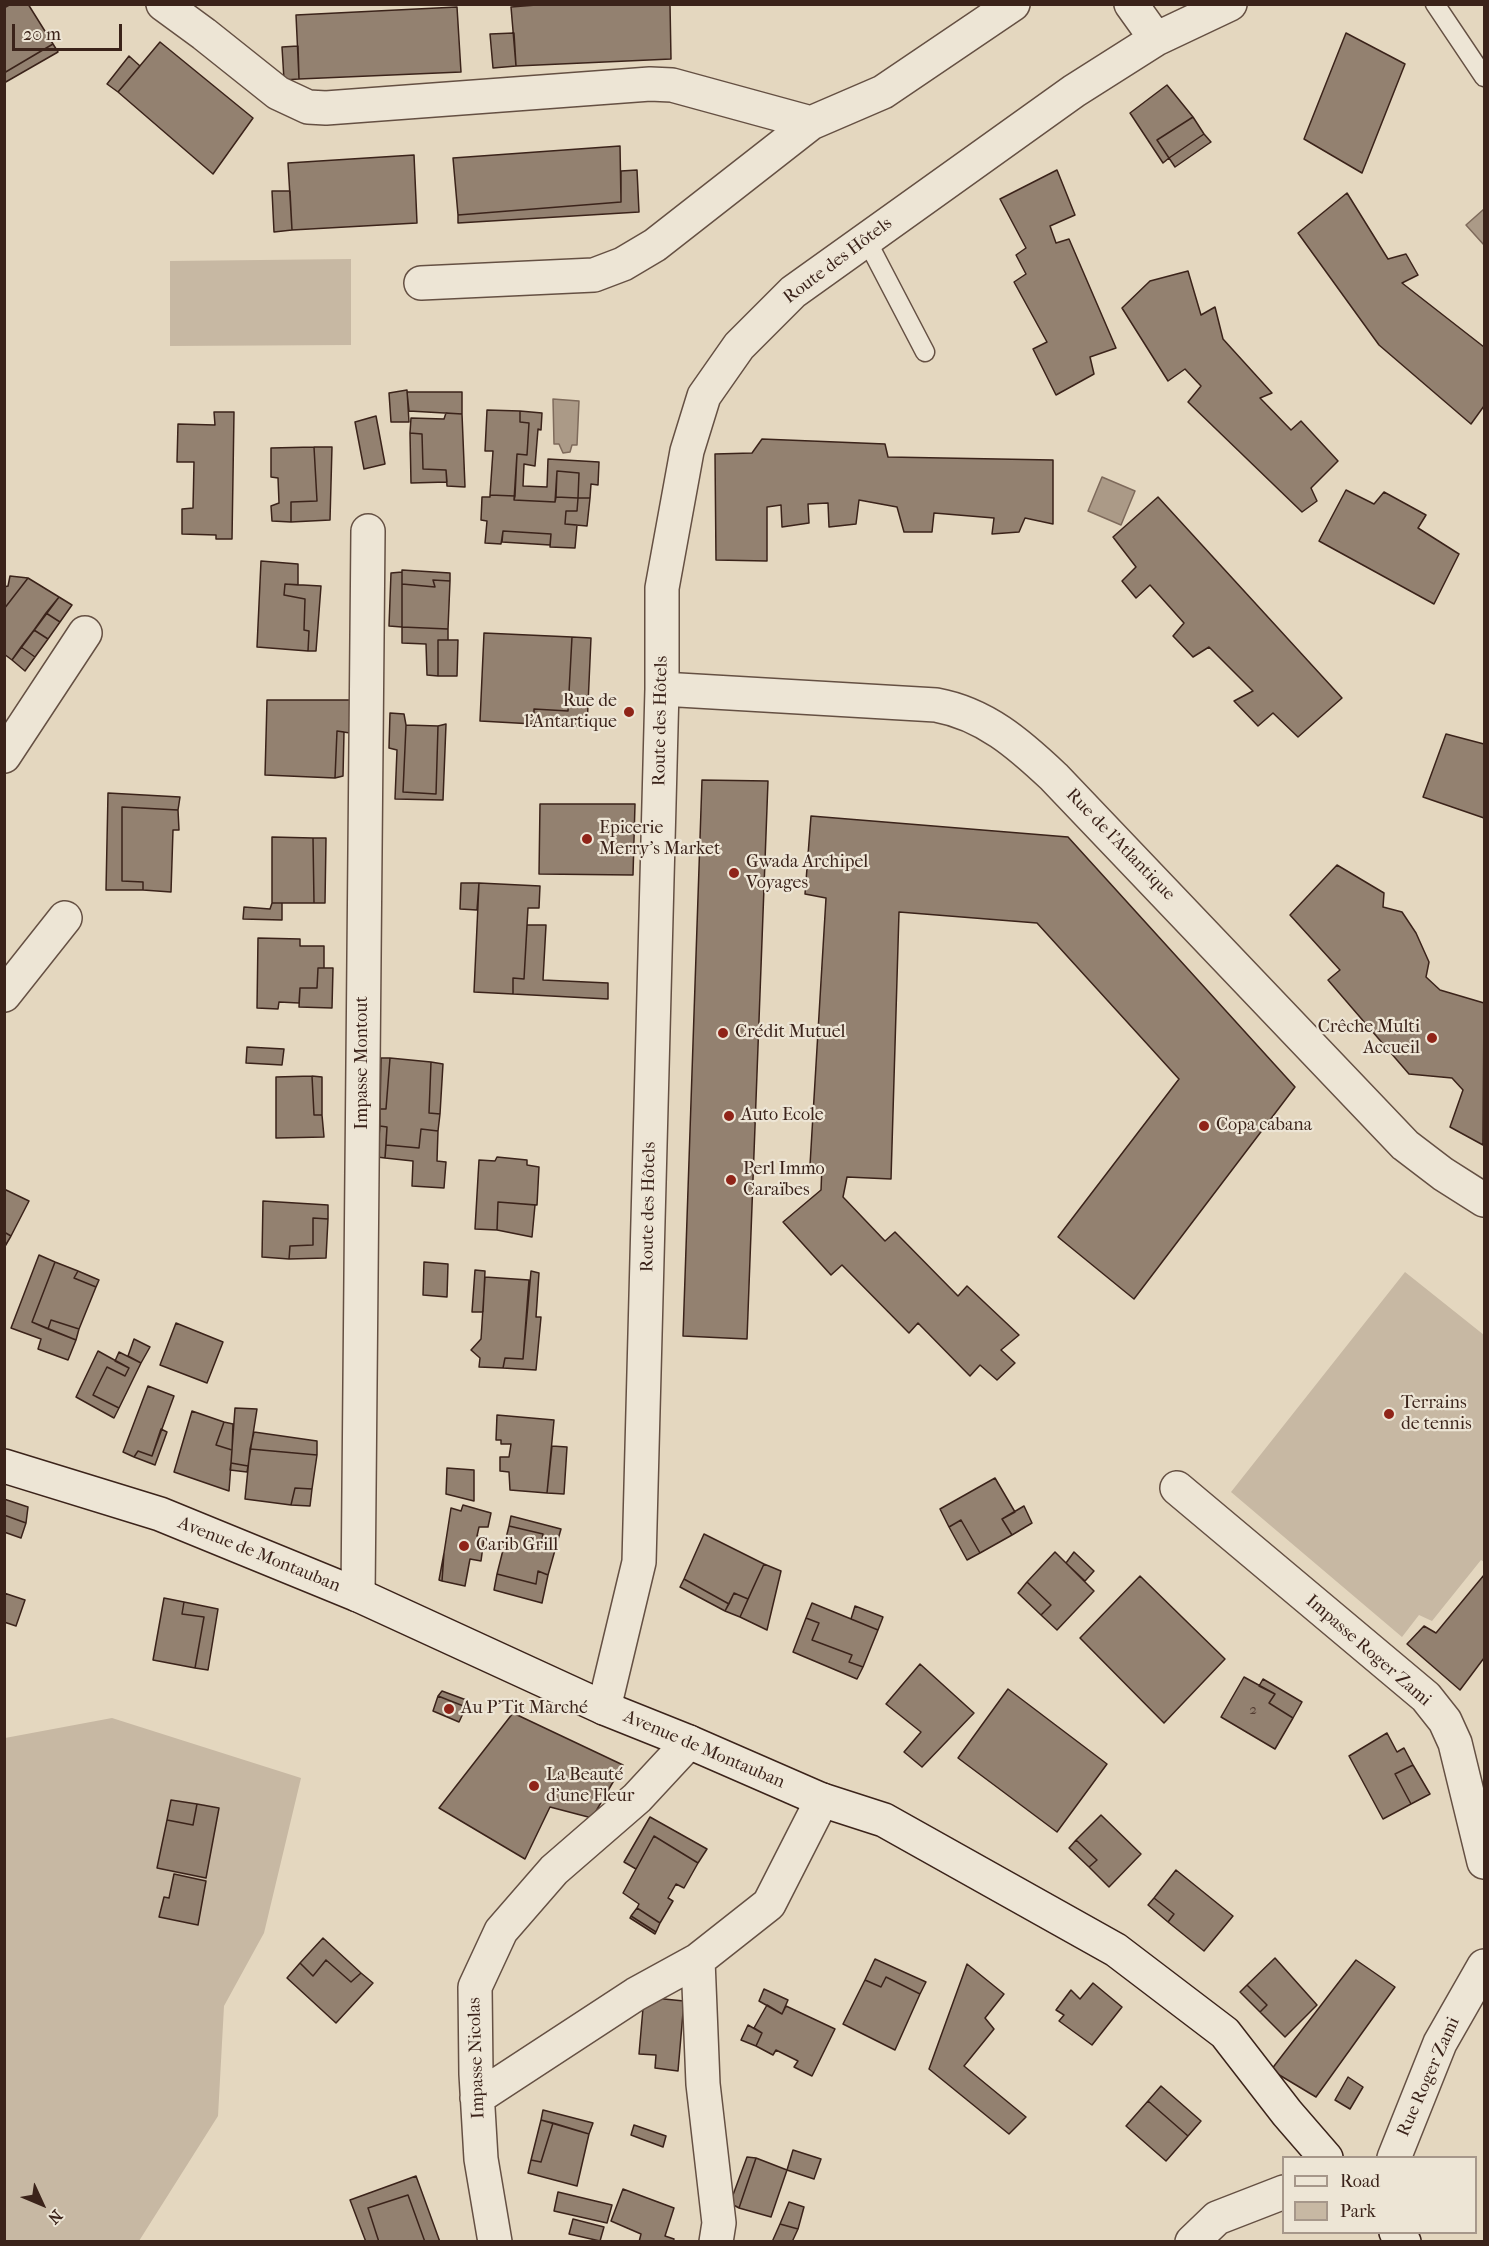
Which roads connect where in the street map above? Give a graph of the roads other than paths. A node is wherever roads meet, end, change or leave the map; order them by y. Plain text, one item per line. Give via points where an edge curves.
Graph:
1 (163, 4) edge
2 (1013, 4) edge
3 (1131, 4) edge
4 (1230, 4) edge
5 (1435, 4) edge
6 (1156, 39) junction
7 (1485, 77) edge
8 (811, 123) junction
9 (866, 239) junction
10 (421, 283) dead end
11 (925, 352) dead end
12 (368, 531) dead end
13 (86, 633) dead end
14 (662, 688) junction
15 (4, 756) edge
16 (65, 918) dead end
17 (4, 995) edge
18 (1485, 1200) edge
19 (4, 1466) edge
20 (1177, 1488) dead end
21 (358, 1595) junction
22 (604, 1708) junction
23 (689, 1742) junction
24 (822, 1800) junction
25 (1485, 1862) edge
26 (698, 1960) junction
27 (1485, 1966) edge
28 (477, 2098) junction
29 (1325, 2156) edge
30 (1394, 2156) edge
31 (1282, 2193) edge
32 (495, 2241) edge
33 (716, 2241) edge
34 (1192, 2241) edge

1 - 8 street via 278,93 308,107 672,85
2 - 8 street via 883,92
3 - 6 street
4 - 6 street, Route des Hôtels
5 - 7 lane
6 - 9 street, Route des Hôtels via 1074,90
8 - 10 street via 655,244 623,264 594,275
9 - 11 lane
9 - 14 street, Route des Hôtels via 793,292 739,346 704,396 687,451 662,588
12 - 21 street, Impasse Montout
13 - 15 street
14 - 18 street, Rue de l'Atlantique via 936,705 953,708 990,725 1018,743 1054,777 1405,1145
14 - 22 street, Route des Hôtels via 639,1562
16 - 17 street
19 - 21 street, Avenue de Montauban via 160,1514
20 - 25 street, Impasse Roger Zami via 1426,1697 1445,1721 1455,1743
21 - 22 street, Avenue de Montauban
22 - 23 street, Avenue de Montauban
23 - 24 street, Avenue de Montauban
23 - 28 street, Impasse Nicolas via 637,1798 554,1870 501,1931 475,1987
24 - 26 street via 769,1904
24 - 29 street, Avenue de Montauban via 884,1820 1116,1950 1225,2033
26 - 28 street via 636,1994
26 - 33 street via 703,2084 719,2223
27 - 30 street, Rue Roger Zami via 1440,2043
28 - 32 street, Impasse Nicolas via 481,2159
31 - 34 street via 1217,2218

